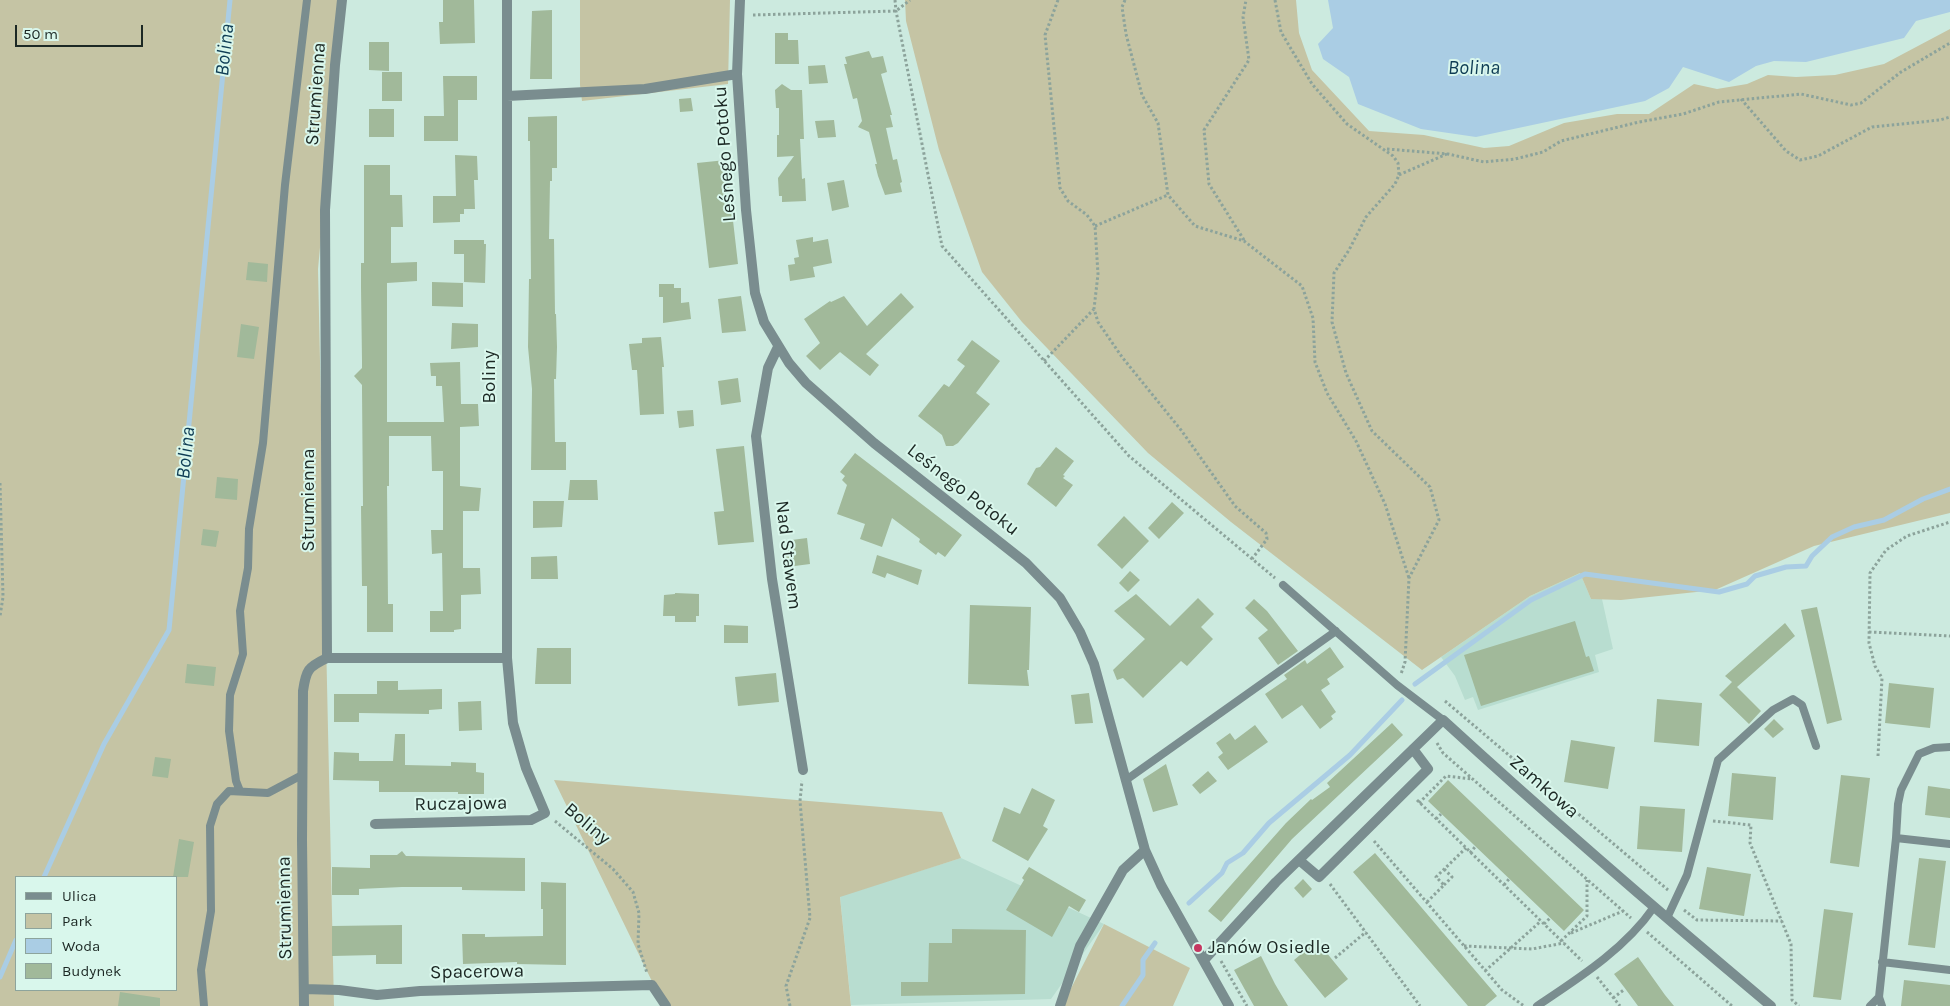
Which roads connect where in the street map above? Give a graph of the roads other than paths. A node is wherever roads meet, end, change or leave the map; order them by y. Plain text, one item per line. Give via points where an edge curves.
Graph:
1 (307, 0) edge
2 (342, 0) edge
3 (507, 0) edge
4 (740, 0) edge
5 (737, 74) junction
6 (507, 96) junction
7 (778, 347) junction
8 (1283, 585) road end
9 (1336, 632) junction
10 (327, 658) junction
11 (507, 658) junction
12 (1443, 720) junction
13 (1816, 746) dead end
14 (1950, 747) edge
15 (1413, 749) junction
16 (803, 770) road end
17 (302, 775) junction
18 (1126, 780) junction
19 (240, 791) junction
20 (545, 813) joint
21 (375, 824) dead end
22 (1896, 838) junction
23 (1950, 844) edge
24 (1145, 850) junction
25 (1299, 860) junction
26 (1654, 907) junction
27 (1667, 918) junction
28 (1204, 960) junction
29 (1882, 962) junction
30 (1950, 970) edge
31 (304, 988) junction
32 (1878, 997) junction
33 (204, 1006) edge
34 (304, 1006) edge
35 (666, 1006) edge
36 (1060, 1006) edge
37 (1229, 1006) edge
38 (1537, 1006) edge
39 (1771, 1006) edge
40 (1870, 1006) edge
41 (1882, 1006) edge

1 - 19 lane via 285,185 263,443 240,611 243,654 230,695 228,730
2 - 10 street, Strumienna via 325,210
3 - 6 street, Boliny
4 - 5 street, Leśnego Potoku
5 - 6 street via 645,89
5 - 7 street, Leśnego Potoku via 755,293 764,322
6 - 11 street, Boliny
7 - 16 street, Nad Stawem via 768,368 756,436 772,579
7 - 18 street, Leśnego Potoku via 806,383 874,442 1026,563 1060,598 1094,664
8 - 9 lane
9 - 12 lane
9 - 18 lane
10 - 11 street
10 - 17 street, Strumienna via 306,673
11 - 20 street, Boliny via 513,723 526,768
12 - 15 street
12 - 26 street, Zamkowa
13 - 27 lane via 1802,705 1793,699 1773,710 1718,760 1687,875
14 - 22 lane via 1934,748 1919,754 1901,790
15 - 25 street
15 - 25 street via 1428,769 1319,877
17 - 19 lane via 268,793
17 - 31 street, Strumienna
18 - 24 street, Leśnego Potoku
19 - 33 lane via 229,791 217,804 210,826 211,911 201,970
20 - 21 street, Ruczajowa via 531,820
22 - 23 lane
22 - 29 lane
24 - 28 street, Leśnego Potoku
24 - 36 street via 1123,870 1080,946
25 - 28 street
26 - 27 street, Zamkowa
26 - 38 lane via 1641,926 1590,969
27 - 39 street, Zamkowa
28 - 37 street, Leśnego Potoku
29 - 30 lane
29 - 32 lane
31 - 34 street, Strumienna
31 - 35 street, Spacerowa via 377,995 652,985
32 - 40 lane
32 - 41 lane

